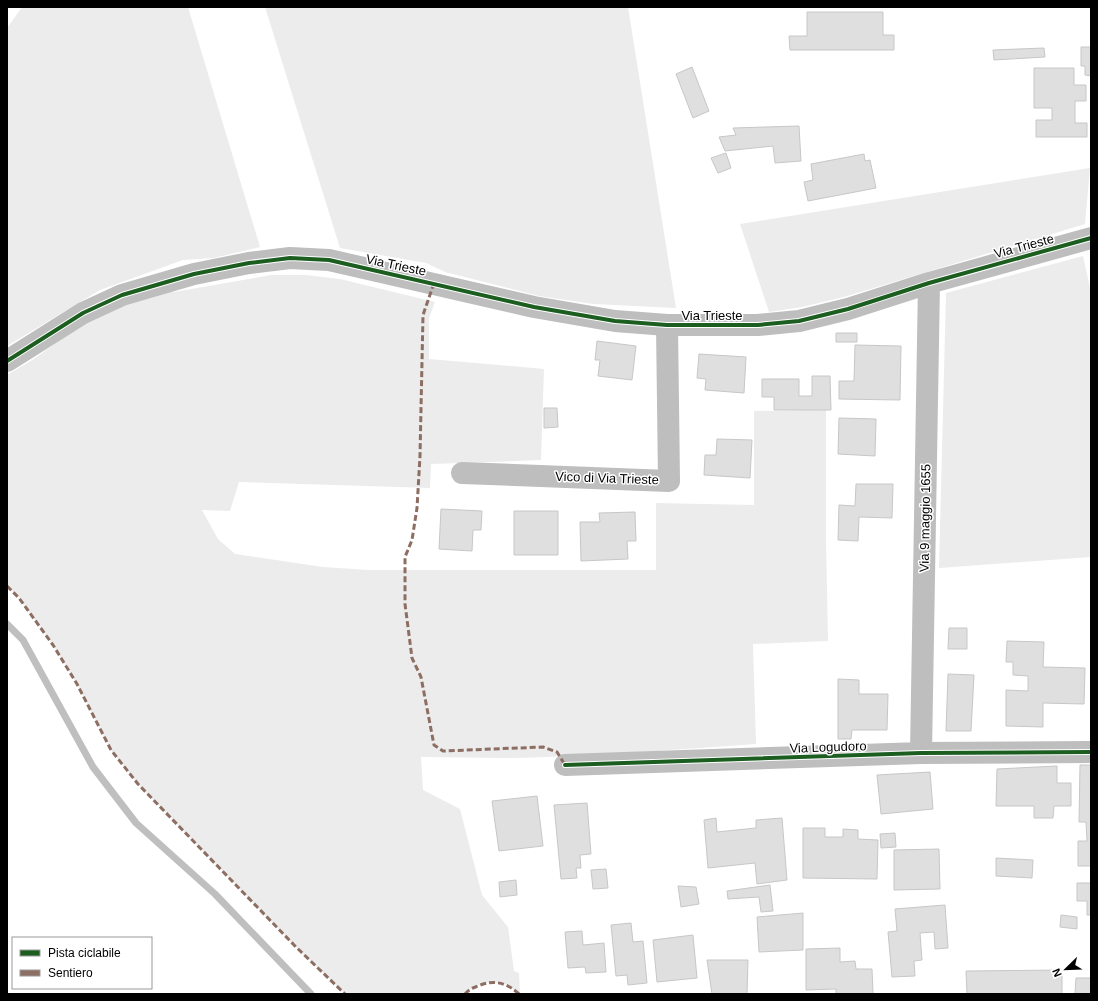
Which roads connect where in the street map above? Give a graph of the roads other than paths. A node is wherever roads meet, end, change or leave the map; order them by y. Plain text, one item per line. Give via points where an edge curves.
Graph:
1 (1091, 238) edge
2 (930, 283) junction
3 (667, 325) junction
4 (7, 361) edge
5 (462, 473) dead end
6 (1091, 752) edge
7 (921, 754) junction
8 (565, 765) dead end

1 - 2 street, Via Trieste
2 - 3 street, Via Trieste via 848,309 799,321 758,325
2 - 7 street, Via 9 maggio 1655
3 - 4 street, Via Trieste via 615,321 534,308 329,260 290,258 249,263 156,284 122,295 83,313
3 - 5 street, Vico di Via Trieste via 669,481
6 - 7 street, Via Logudoro
7 - 8 street, Via Logudoro

